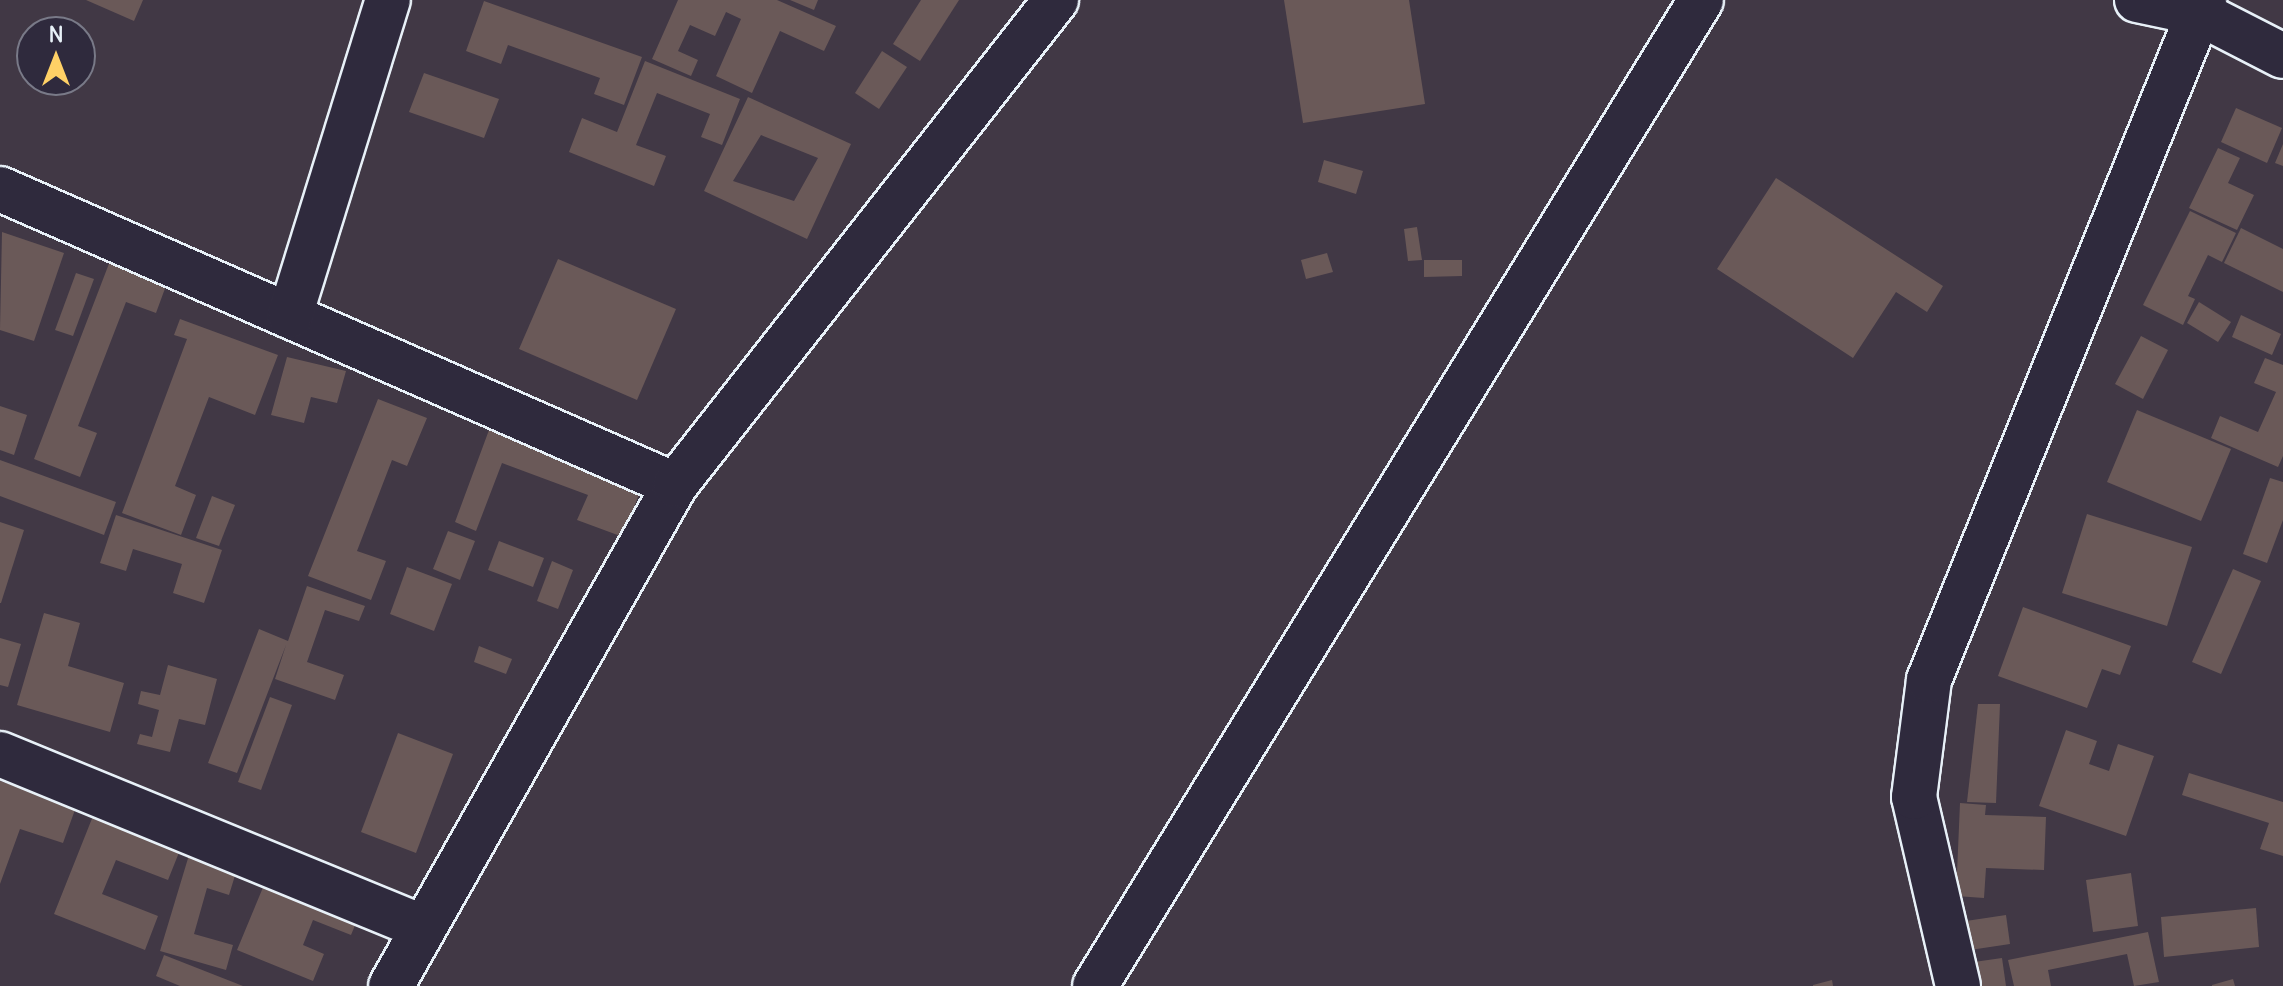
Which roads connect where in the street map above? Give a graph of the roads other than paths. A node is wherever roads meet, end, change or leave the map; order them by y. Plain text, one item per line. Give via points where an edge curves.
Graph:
1 (388, 0) edge
2 (1056, 0) edge
3 (1701, 0) edge
4 (2137, 0) edge
5 (2201, 6) edge
6 (2283, 56) edge
7 (0, 189) edge
8 (290, 316) junction
9 (675, 485) junction
10 (0, 754) edge
11 (422, 927) junction
12 (391, 986) edge
13 (1095, 986) edge
14 (1958, 986) edge

1 - 8 street
2 - 9 street
3 - 13 street
4 - 5 street
5 - 6 street
5 - 14 street via 1929,680 1914,797
7 - 8 street
8 - 9 street
9 - 11 street
10 - 11 street
11 - 12 street

